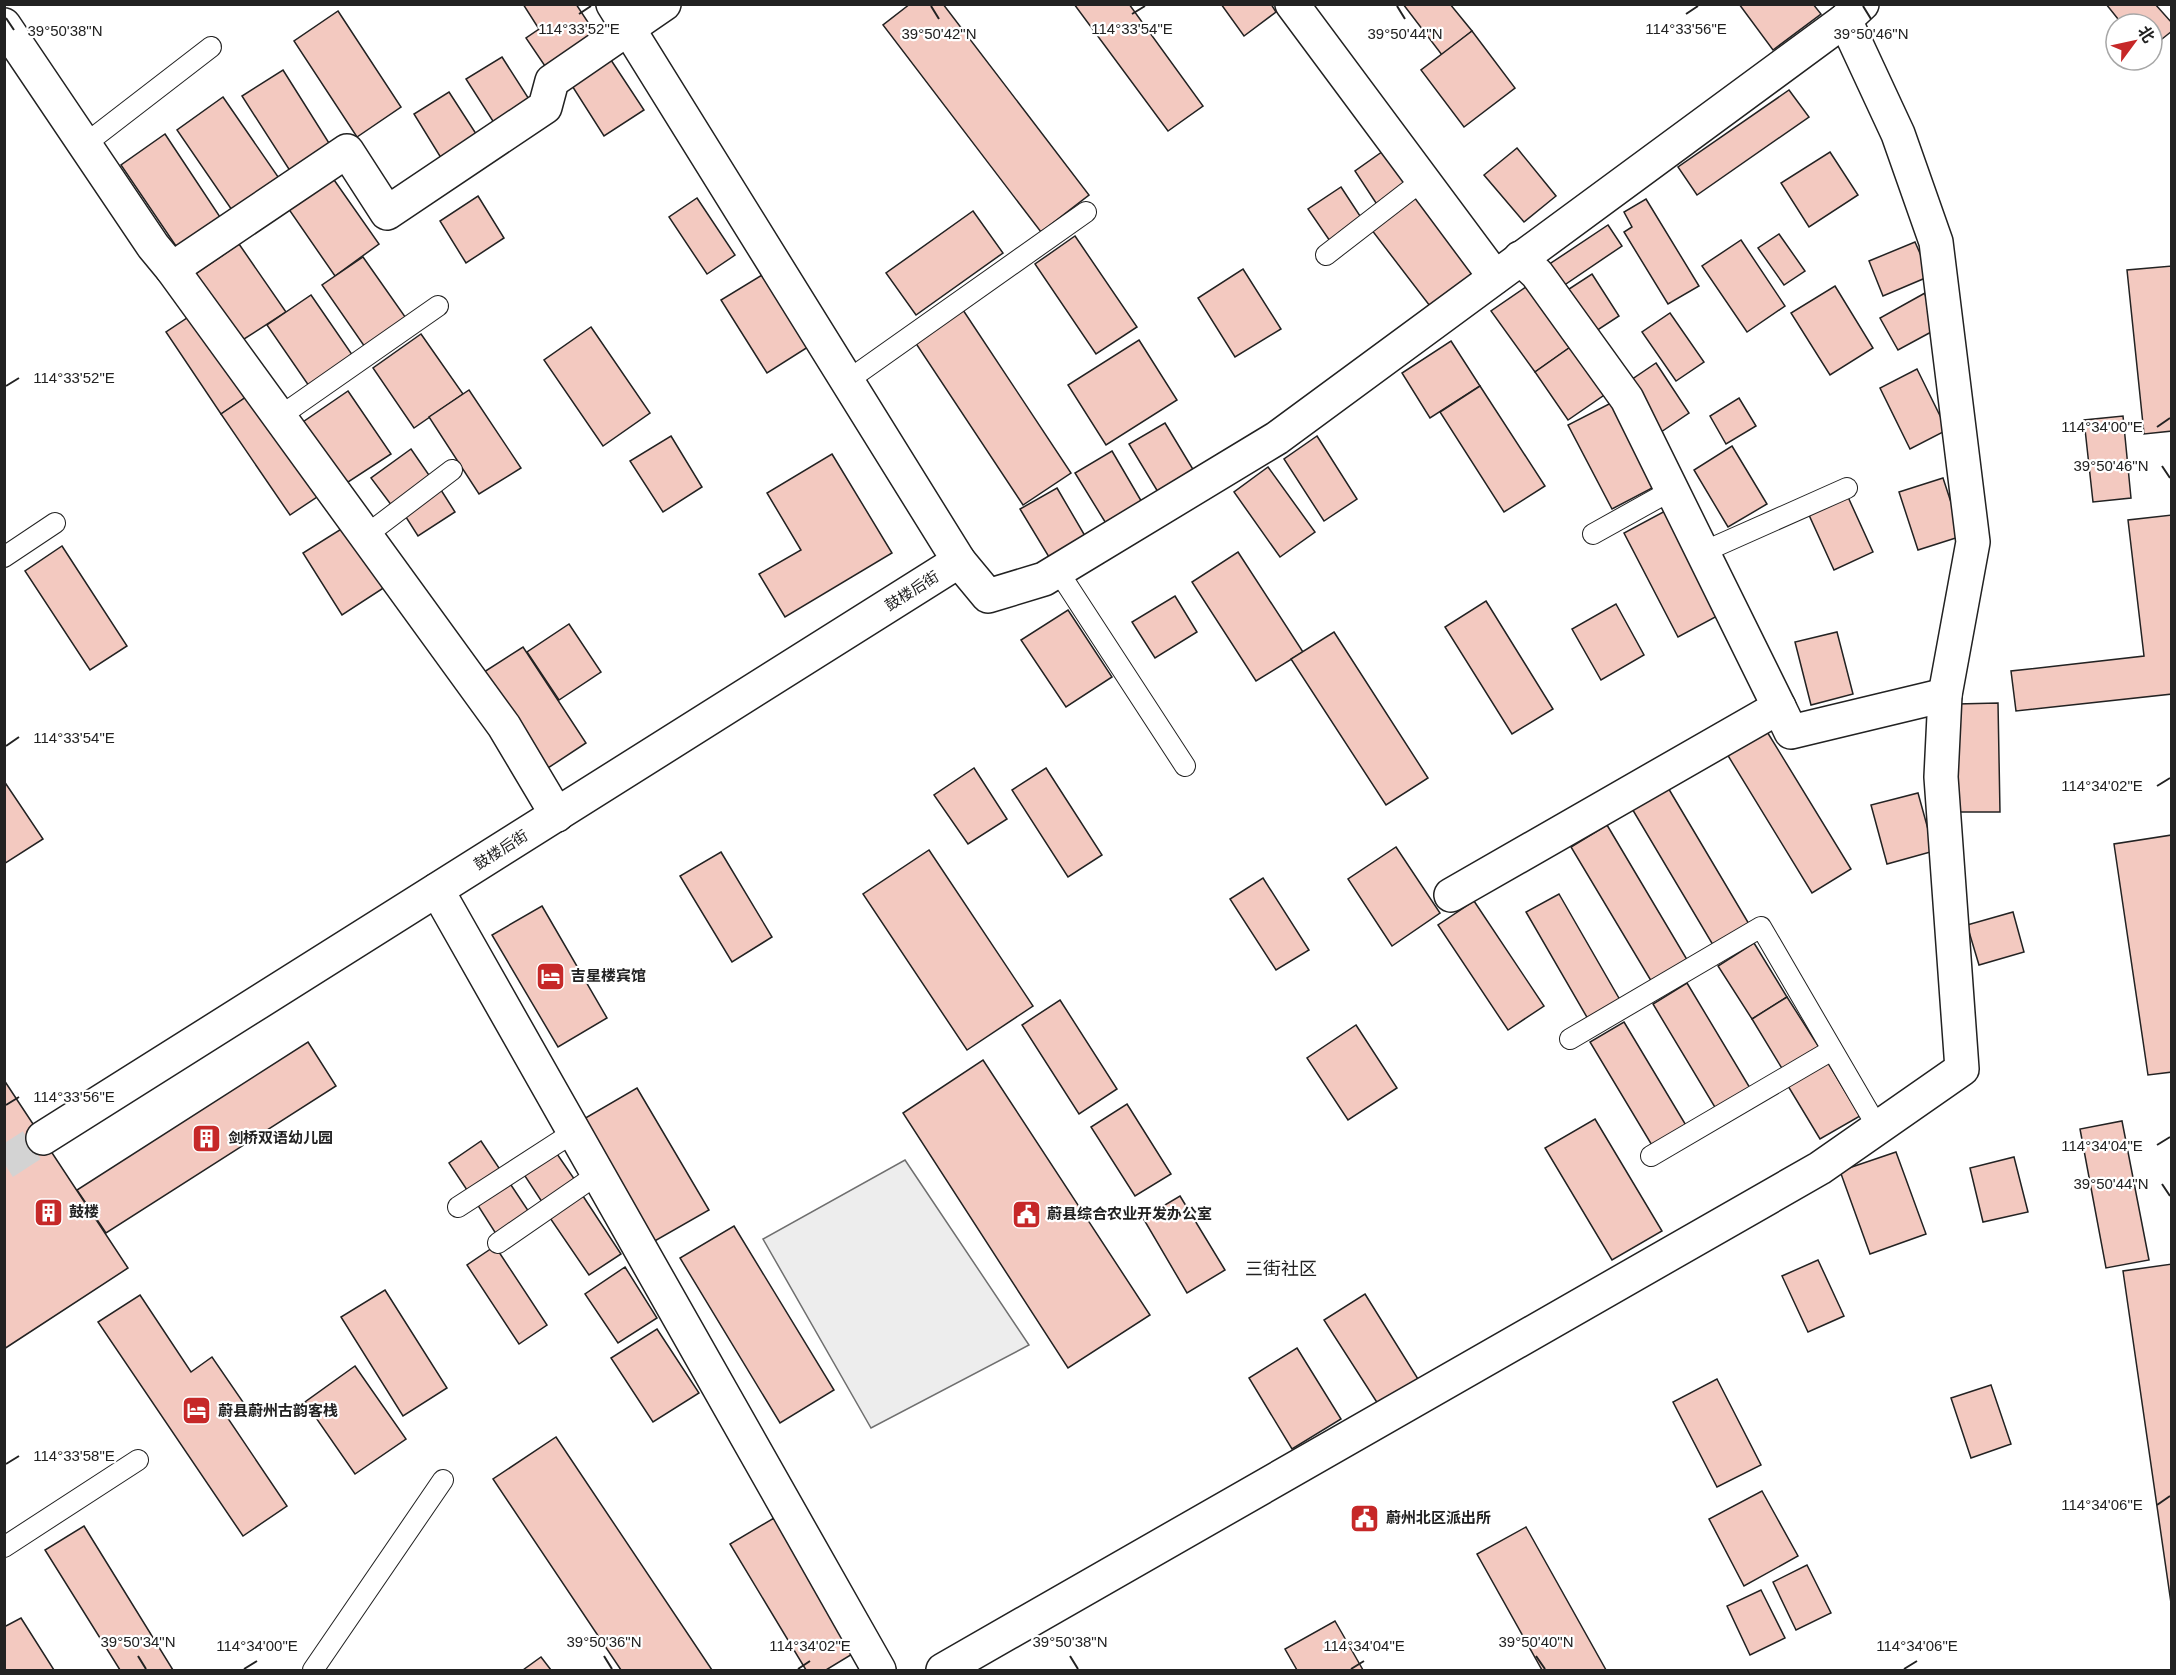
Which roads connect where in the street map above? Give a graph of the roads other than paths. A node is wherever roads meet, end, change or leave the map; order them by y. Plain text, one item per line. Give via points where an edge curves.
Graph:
1 (23, 4) edge
2 (664, 4) edge
3 (1292, 4) edge
4 (1853, 12) edge
5 (621, 17) edge
6 (4, 18) edge
7 (4, 26) edge
8 (211, 47) dead end
9 (84, 145) junction
10 (1423, 180) junction
11 (1086, 212) dead end
12 (1326, 255) dead end
13 (1508, 267) junction
14 (172, 269) junction
15 (438, 306) dead end
16 (847, 381) junction
17 (279, 417) junction
18 (452, 470) dead end
19 (1847, 488) dead end
20 (1672, 490) junction
21 (55, 524) dead end
22 (1593, 534) dead end
23 (365, 536) junction
24 (1702, 552) junction
25 (4, 557) edge
26 (959, 561) junction
27 (1058, 571) junction
28 (1945, 695) junction
29 (1779, 706) junction
30 (1185, 766) dead end
31 (556, 815) junction
32 (437, 890) junction
33 (1451, 895) dead end
34 (1570, 1039) dead end
35 (1832, 1050) junction
36 (1878, 1128) junction
37 (574, 1132) junction
38 (43, 1138) tunnel mouth
39 (1651, 1156) dead end
40 (598, 1174) junction
41 (458, 1207) dead end
42 (498, 1243) dead end
43 (138, 1460) dead end
44 (443, 1480) dead end
45 (4, 1548) edge
46 (313, 1671) edge
47 (879, 1671) edge
48 (943, 1671) edge

1 - 6 street
2 - 5 street
3 - 10 street
4 - 13 street
4 - 28 street via 1936,242 1973,542
5 - 14 street via 552,81 545,108 387,213 347,151
5 - 16 street
7 - 9 street
8 - 9 lane
9 - 14 street
10 - 12 lane
10 - 13 street
11 - 16 lane
13 - 20 street via 1537,274 1627,399
13 - 27 street via 1277,438
14 - 17 street
15 - 17 lane
16 - 26 street
17 - 23 street
18 - 23 lane
19 - 24 lane
20 - 22 lane
20 - 24 street
21 - 25 lane
23 - 31 street via 504,726
24 - 29 street
26 - 27 street via 988,596
26 - 31 street, 鼓楼后街
27 - 30 lane
28 - 29 street via 1791,732
28 - 36 street via 1941,777 1962,1069
29 - 33 street
31 - 32 street, 鼓楼后街
32 - 37 street
32 - 38 street, 鼓楼后街
34 - 35 lane via 1761,927
35 - 36 lane
35 - 39 lane
36 - 48 street via 1820,1168
37 - 40 street
37 - 41 lane
40 - 42 lane
40 - 47 street
43 - 45 lane
44 - 46 lane

